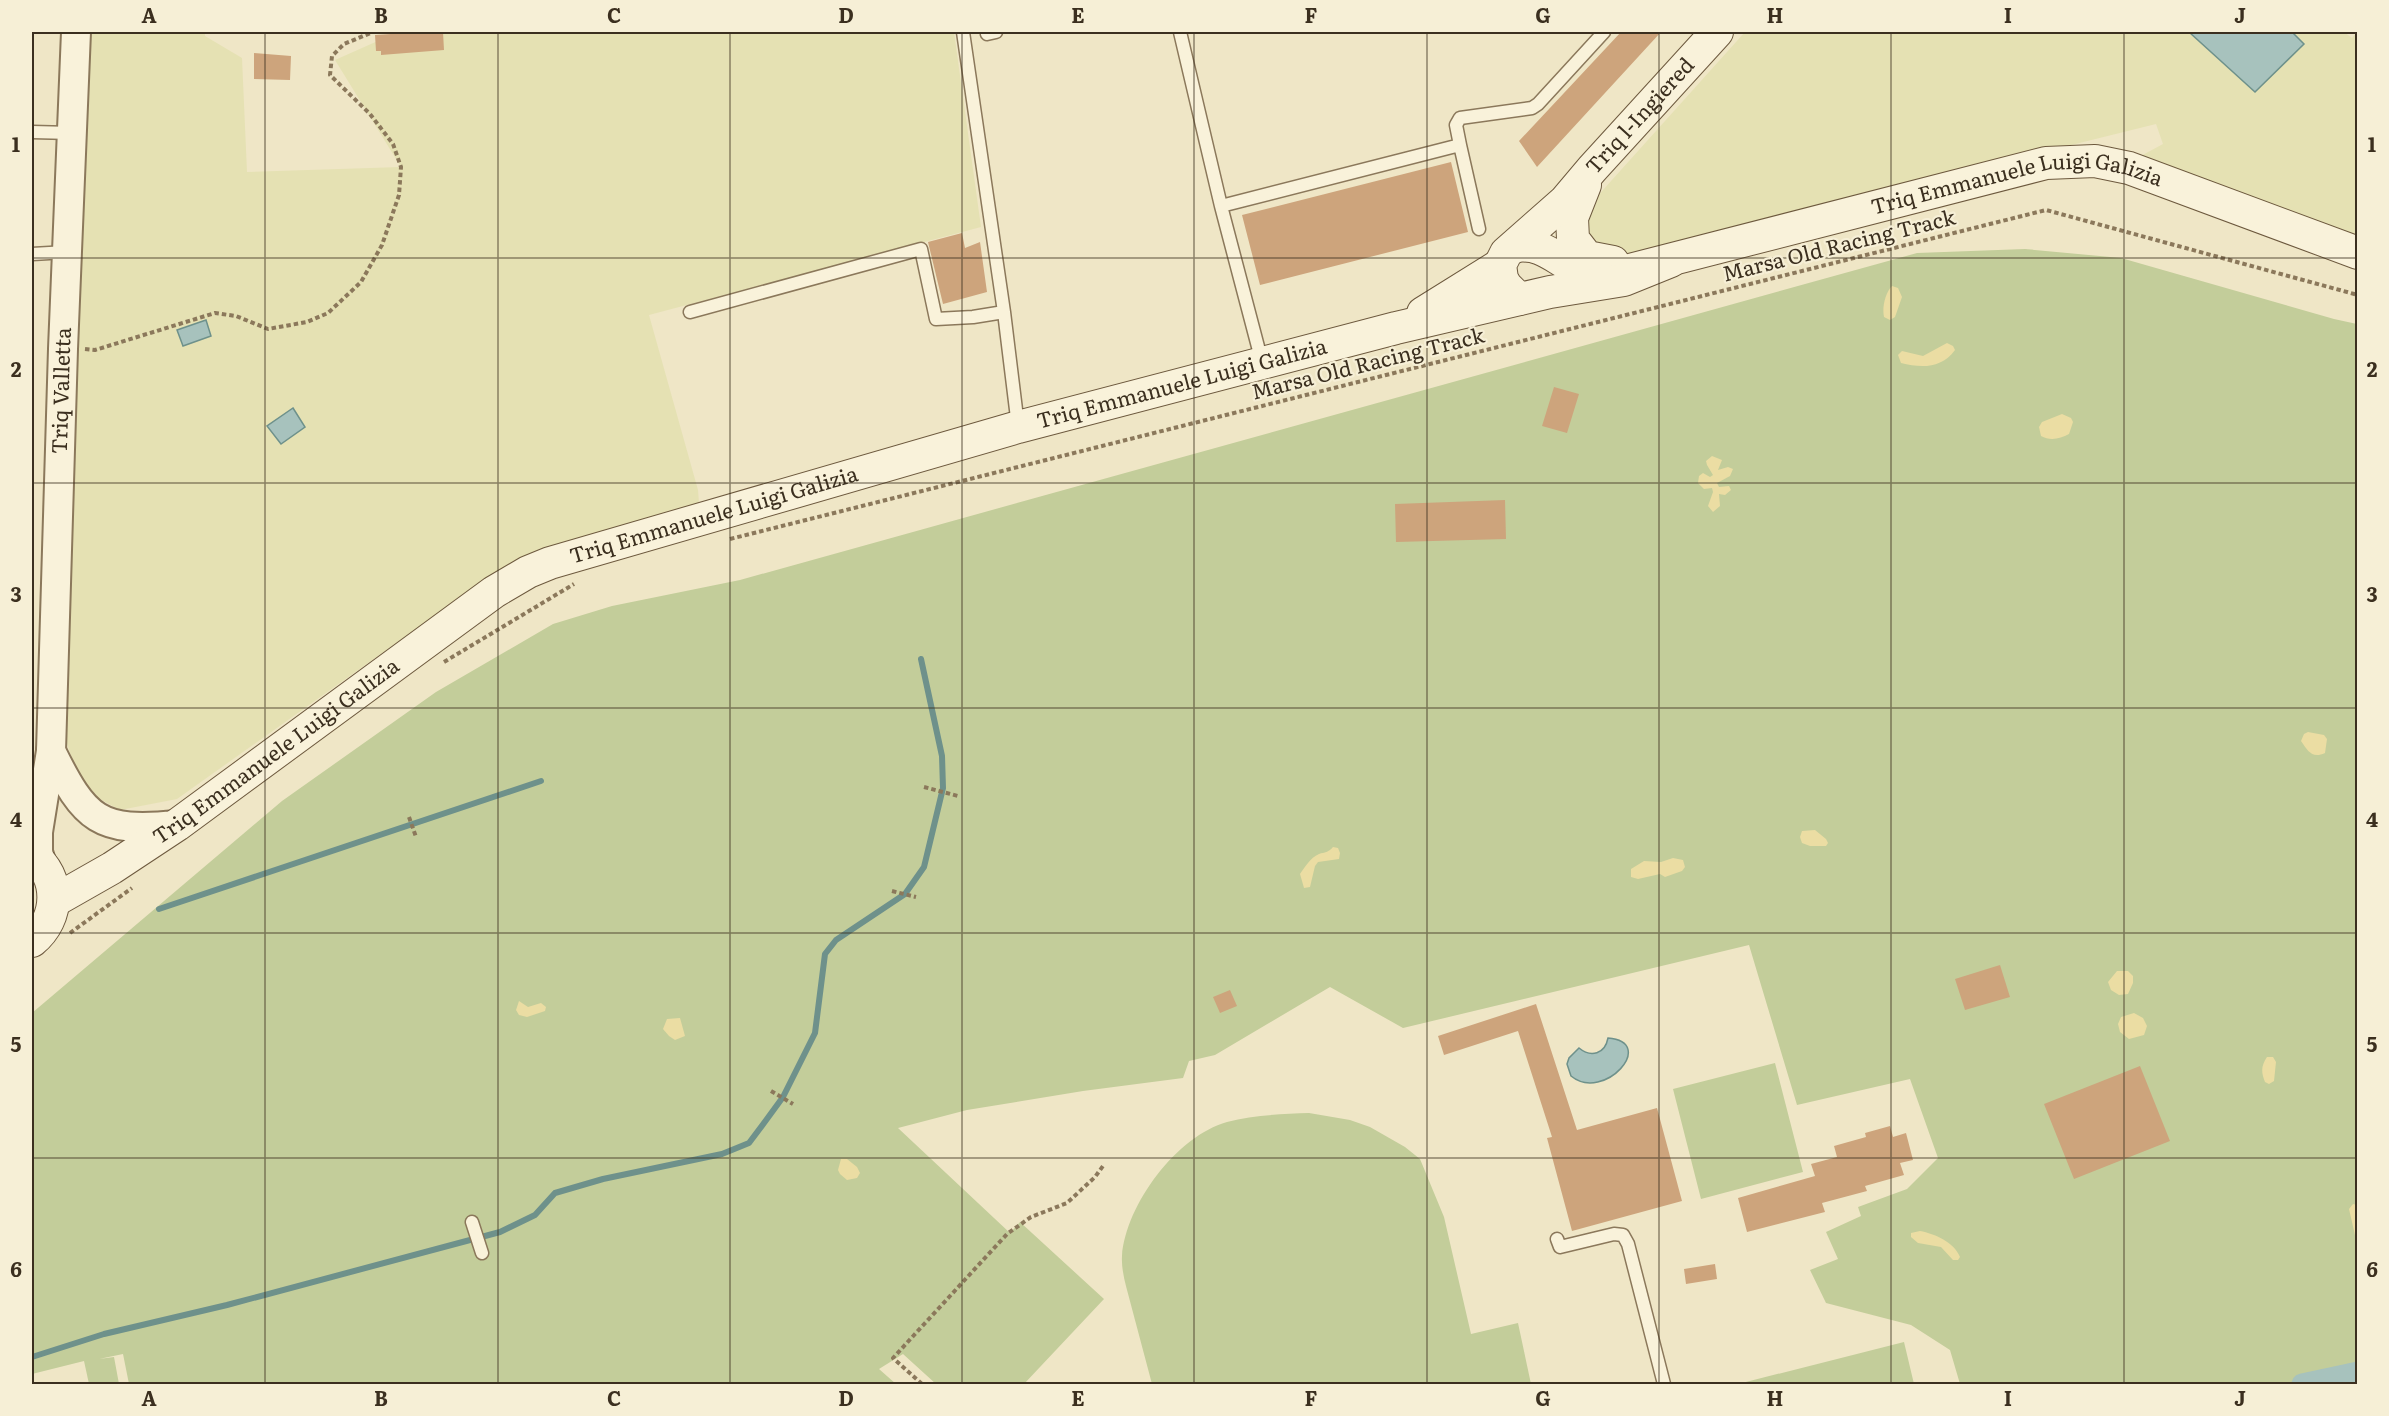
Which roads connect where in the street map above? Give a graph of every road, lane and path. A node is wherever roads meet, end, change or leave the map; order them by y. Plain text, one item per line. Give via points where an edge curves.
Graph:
1 (76, 32) edge
2 (373, 32) edge
3 (963, 32) edge
4 (1180, 32) edge
5 (1604, 32) edge
6 (1707, 35) edge
7 (32, 132) edge
8 (72, 134) junction
9 (1460, 145) junction
10 (1592, 168) junction
11 (1221, 206) junction
12 (1479, 229) dead end
13 (1733, 243) junction
14 (67, 252) junction
15 (2358, 253) edge
16 (32, 254) edge
17 (1537, 264) junction
18 (2358, 295) edge
19 (690, 312) dead end
20 (1004, 312) junction
21 (1396, 328) junction
22 (63, 349) junction
23 (1262, 364) junction
24 (1018, 427) junction
25 (728, 540) dead end
26 (579, 580) dead end
27 (439, 666) dead end
28 (51, 751) junction
29 (924, 787) dead end
30 (958, 796) dead end
31 (32, 799) edge
32 (410, 817) dead end
33 (177, 825) junction
34 (416, 837) dead end
35 (44, 873) edge
36 (141, 881) dead end
37 (892, 891) dead end
38 (916, 897) dead end
39 (64, 938) dead end
40 (32, 941) edge
41 (771, 1091) dead end
42 (793, 1104) dead end
43 (1103, 1166) dead end
44 (472, 1222) dead end
45 (1557, 1239) dead end
46 (482, 1253) dead end
47 (922, 1384) edge
48 (1664, 1384) edge

1 - 8 street, Triq Valletta
2 - 22 path via 344,44 332,56 330,75 370,114 393,144 401,167 399,195 382,245 361,282 328,313 308,322 268,329 236,316 215,313 95,350
3 - 20 lane
4 - 11 lane
5 - 9 lane via 1538,105 1460,118 1456,124
6 - 10 main road, Triq l-Ingiered
7 - 8 lane
8 - 14 street, Triq Valletta
9 - 11 lane
9 - 12 lane
10 - 13 main road via 1572,218 1573,239 1587,257 1609,263
10 - 17 main road, Triq l-Ingiered via 1565,201
11 - 23 lane
13 - 15 main road, Triq Emmanuele Luigi Galizia via 2046,163 2095,161 2129,168
13 - 17 main road, Triq Emmanuele Luigi Galizia via 1624,280
14 - 16 lane
14 - 22 street, Triq Valletta
17 - 21 main road, Triq Emmanuele Luigi Galizia
17 - 21 main road, Triq Emmanuele Luigi Galizia via 1506,286 1519,299
18 - 25 path, Marsa Old Racing Track via 2046,210
19 - 20 lane via 921,249 936,319
20 - 24 lane
21 - 23 main road, Triq Emmanuele Luigi Galizia
22 - 28 street, Triq Valletta
23 - 24 main road, Triq Emmanuele Luigi Galizia
24 - 33 main road, Triq Emmanuele Luigi Galizia via 589,550 528,572 494,592
26 - 27 path
28 - 31 street, Triq Valletta
28 - 33 street via 78,799 99,818 121,827
28 - 35 street, Triq Valletta via 38,832
29 - 30 path
32 - 34 path
33 - 35 main road, Triq Emmanuele Luigi Galizia via 112,868 77,875
35 - 40 main road via 52,910 44,928
36 - 39 path
37 - 38 path
41 - 42 path
43 - 47 path via 1067,1203 1031,1217 1007,1234 893,1358
44 - 46 lane
45 - 48 lane via 1560,1247 1623,1235

